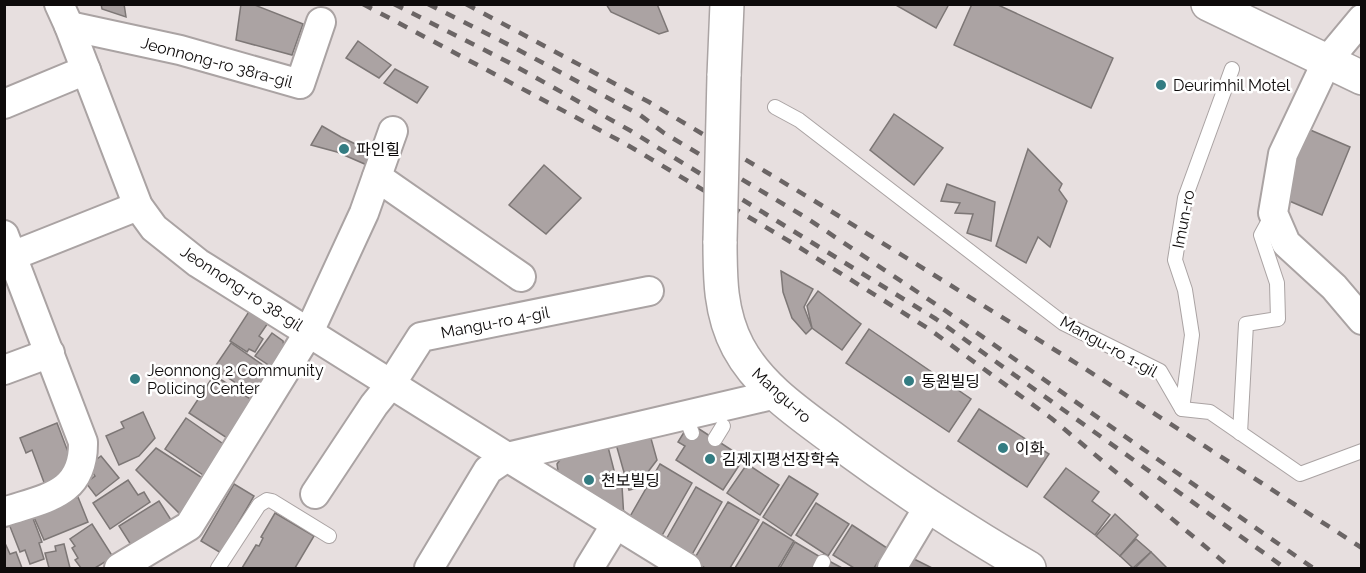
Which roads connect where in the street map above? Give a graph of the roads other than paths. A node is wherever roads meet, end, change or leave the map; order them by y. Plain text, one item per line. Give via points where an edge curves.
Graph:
1 (1208, 4) edge
2 (726, 6) edge
3 (64, 15) edge
4 (1362, 19) edge
5 (321, 22) dead end
6 (1327, 61) junction
7 (1232, 69) dead end
8 (86, 70) junction
9 (1362, 78) edge
10 (4, 104) edge
11 (775, 107) dead end
12 (393, 131) dead end
13 (377, 177) junction
14 (138, 206) junction
15 (1273, 213) junction
16 (7, 248) edge
17 (521, 278) dead end
18 (649, 291) dead end
19 (1362, 320) edge
20 (309, 332) junction
21 (50, 353) junction
22 (4, 370) edge
23 (391, 384) junction
24 (776, 394) junction
25 (1182, 409) junction
26 (723, 426) dead end
27 (1240, 432) junction
28 (715, 440) dead end
29 (1362, 451) edge
30 (507, 457) junction
31 (315, 494) dead end
32 (929, 506) junction
33 (4, 512) edge
34 (616, 524) junction
35 (329, 536) dead end
36 (135, 564) edge
37 (218, 568) edge
38 (429, 568) edge
39 (588, 568) edge
40 (687, 568) edge
41 (892, 568) edge
42 (1029, 568) edge

1 - 6 main road
2 - 24 main road, Mangu-ro, bridge via 720,286 730,328 750,366
3 - 5 street, Jeonnong-ro 38ra-gil via 300,84
3 - 8 street, Jeonnong-ro 38-gil
4 - 6 street
6 - 9 main road
6 - 15 street via 1283,154
7 - 25 lane, Imun-ro via 1185,198 1175,260 1185,290 1192,335
8 - 10 street
8 - 14 street, Jeonnong-ro 38-gil
11 - 25 lane, Mangu-ro 1-gil via 799,120 1063,323 1160,371
12 - 13 street
13 - 17 street
13 - 20 street
14 - 16 street
14 - 20 street, Jeonnong-ro 38-gil via 154,228 198,263
15 - 19 street via 1286,243 1334,287
15 - 27 lane via 1261,235 1277,283 1278,320 1246,324
16 - 21 street
18 - 23 street, Mangu-ro 4-gil via 422,337
20 - 23 street, Jeonnong-ro 38-gil
20 - 36 street via 189,526
21 - 22 street
21 - 33 street via 83,442 84,458 72,484 58,494
23 - 30 street, Jeonnong-ro 38-gil
23 - 31 street, Mangu-ro 4-gil
24 - 30 street via 688,425
24 - 32 main road, Mangu-ro
25 - 27 lane via 1210,412
26 - 28 lane
27 - 29 lane via 1300,474
30 - 34 street, Jeonnong-ro 38-gil
30 - 38 street via 488,470
32 - 41 street
32 - 42 main road, Mangu-ro
34 - 39 street
34 - 40 street, Jeonnong-ro 38-gil
35 - 37 lane via 267,500 259,505

